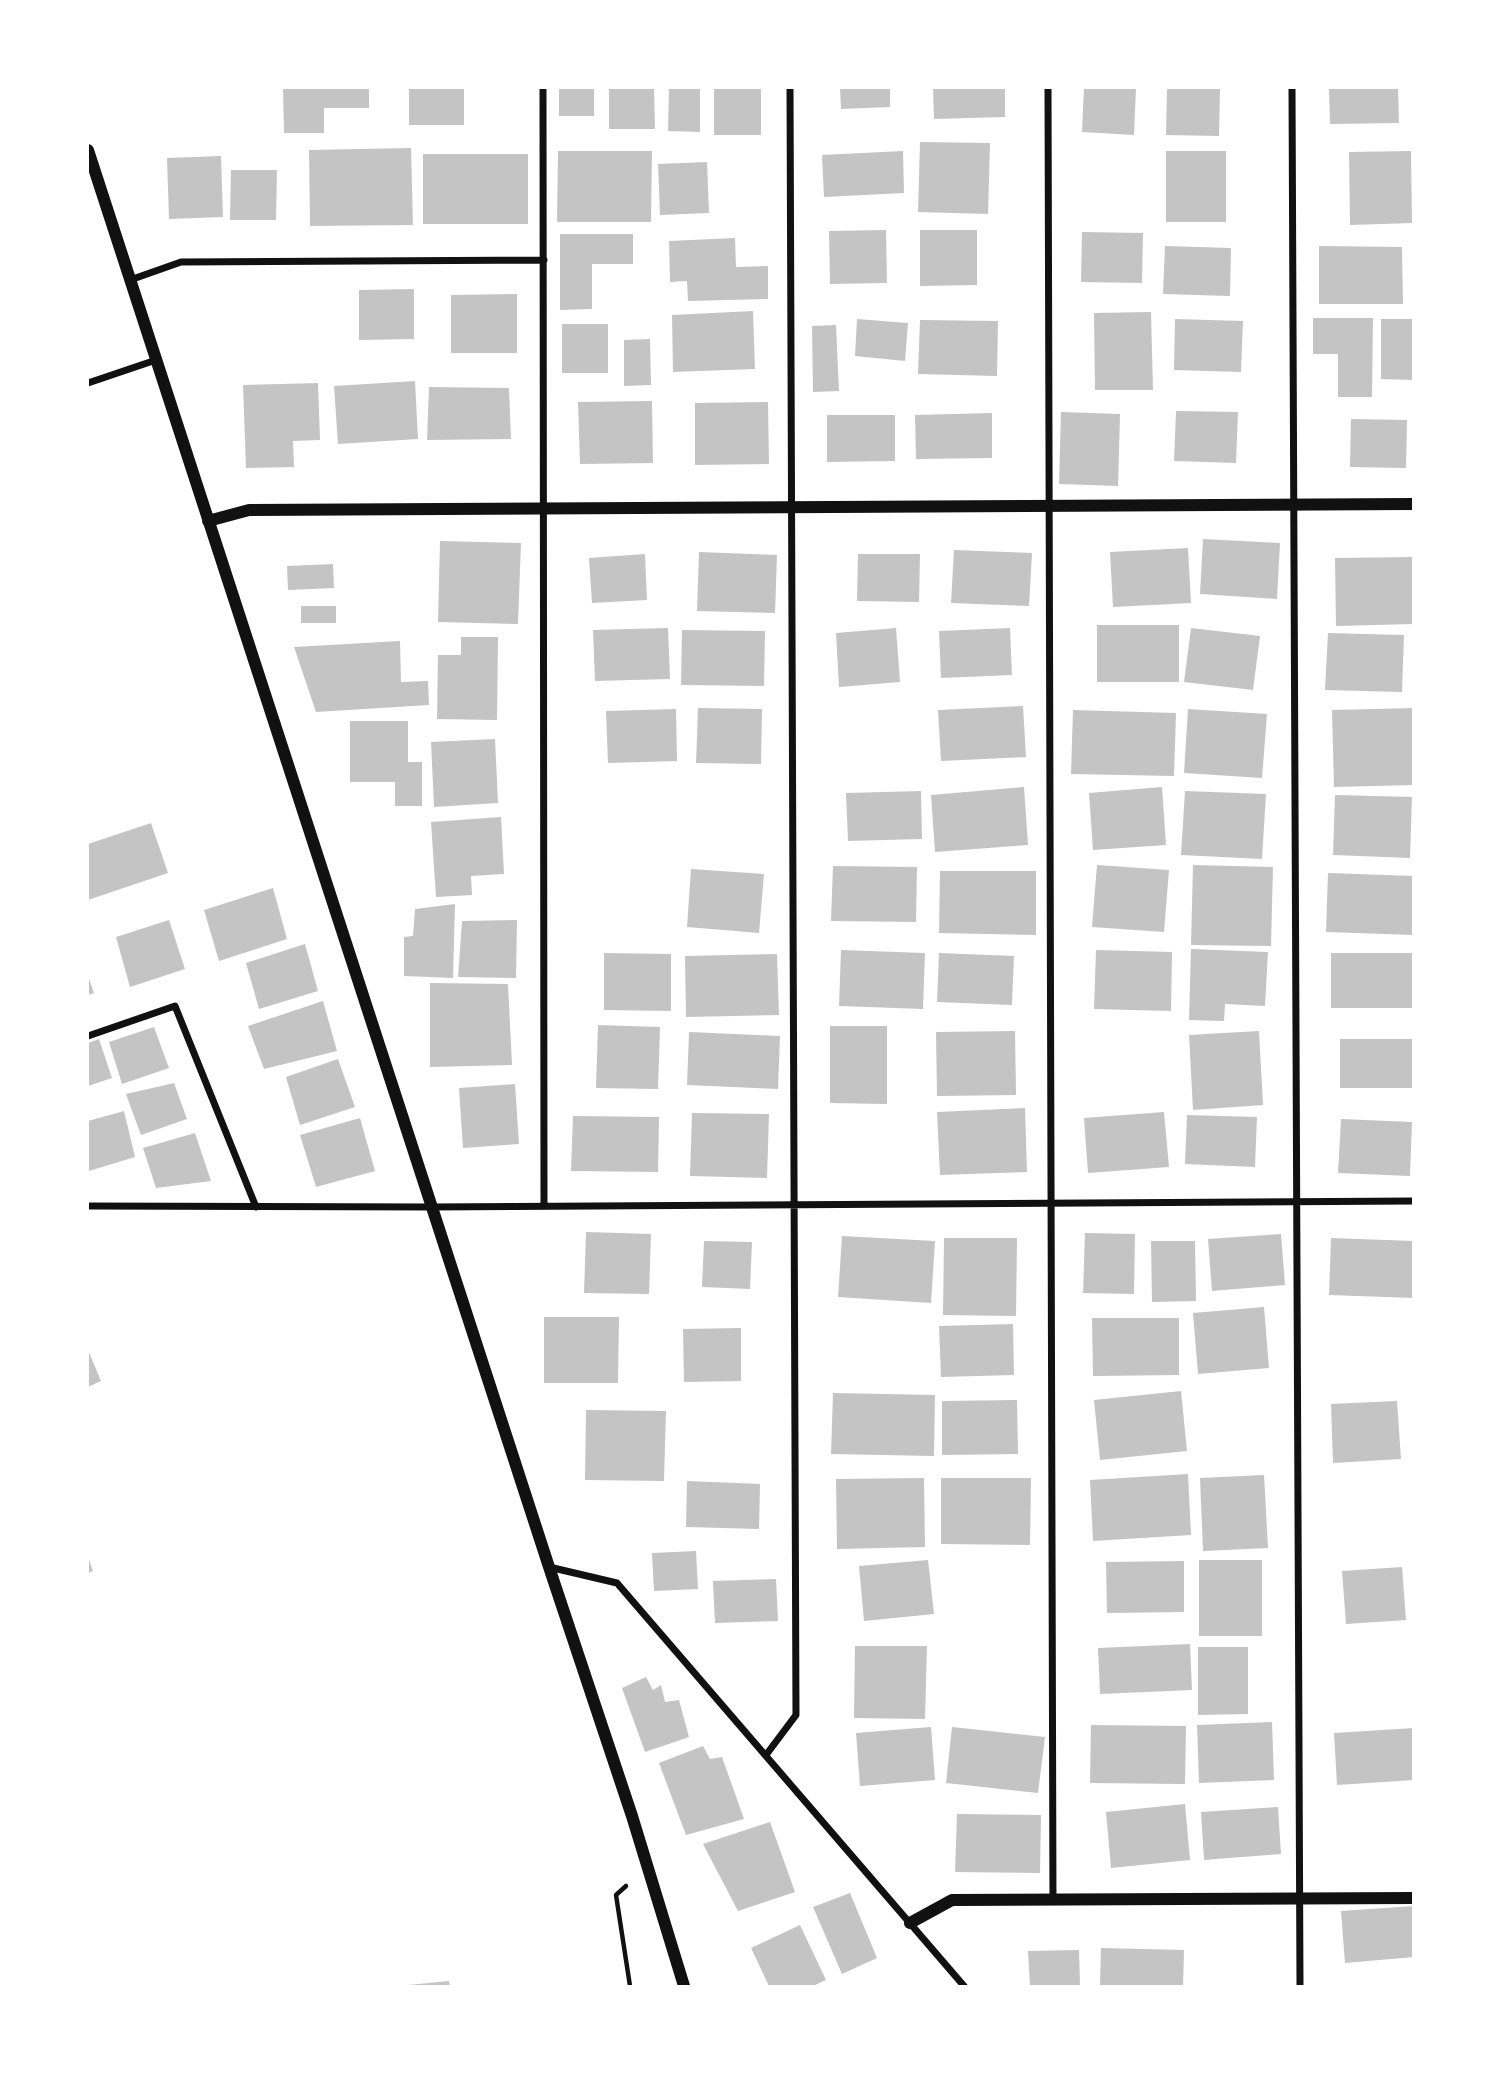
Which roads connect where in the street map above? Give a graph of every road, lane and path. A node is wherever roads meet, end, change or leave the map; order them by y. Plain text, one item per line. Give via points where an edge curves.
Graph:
1 (544, 88) edge
2 (790, 88) edge
3 (1048, 88) edge
4 (1292, 88) edge
5 (88, 150) edge
6 (544, 260) junction
7 (130, 280) junction
8 (156, 360) junction
9 (88, 383) edge
10 (1413, 504) edge
11 (1294, 505) junction
12 (1049, 506) junction
13 (792, 507) junction
14 (544, 509) junction
15 (208, 521) junction
16 (88, 1036) edge
17 (1413, 1201) edge
18 (1297, 1202) junction
19 (1051, 1203) junction
20 (794, 1205) junction
21 (88, 1206) edge
22 (544, 1206) junction
23 (256, 1207) junction
24 (431, 1207) junction
25 (548, 1566) junction
26 (766, 1755) junction
27 (648, 1867) junction
28 (1300, 1898) junction
29 (1413, 1898) edge
30 (1053, 1899) junction
31 (910, 1923) junction
32 (630, 1986) edge
33 (684, 1986) edge
34 (964, 1986) edge
35 (1300, 1986) edge

1 - 6 street
2 - 13 street
3 - 12 street
4 - 11 street
5 - 7 street
6 - 7 street via 181,262
6 - 14 street
7 - 8 street
8 - 9 street
8 - 15 street
10 - 11 street
11 - 12 street
11 - 18 street
12 - 13 street
12 - 19 street
13 - 14 street
13 - 20 street
14 - 15 street via 249,510
14 - 22 street
15 - 24 street
16 - 23 street via 175,1006
17 - 18 street
18 - 19 street
18 - 28 street
19 - 20 street
19 - 30 street
20 - 22 street
20 - 26 street via 796,1714
21 - 23 street
22 - 24 street
23 - 24 street
24 - 25 street
25 - 26 street via 617,1583
25 - 27 street
26 - 31 street
27 - 32 path via 616,1895
27 - 33 street
28 - 29 street
28 - 30 street
28 - 35 street
30 - 31 street via 952,1900
31 - 34 street

